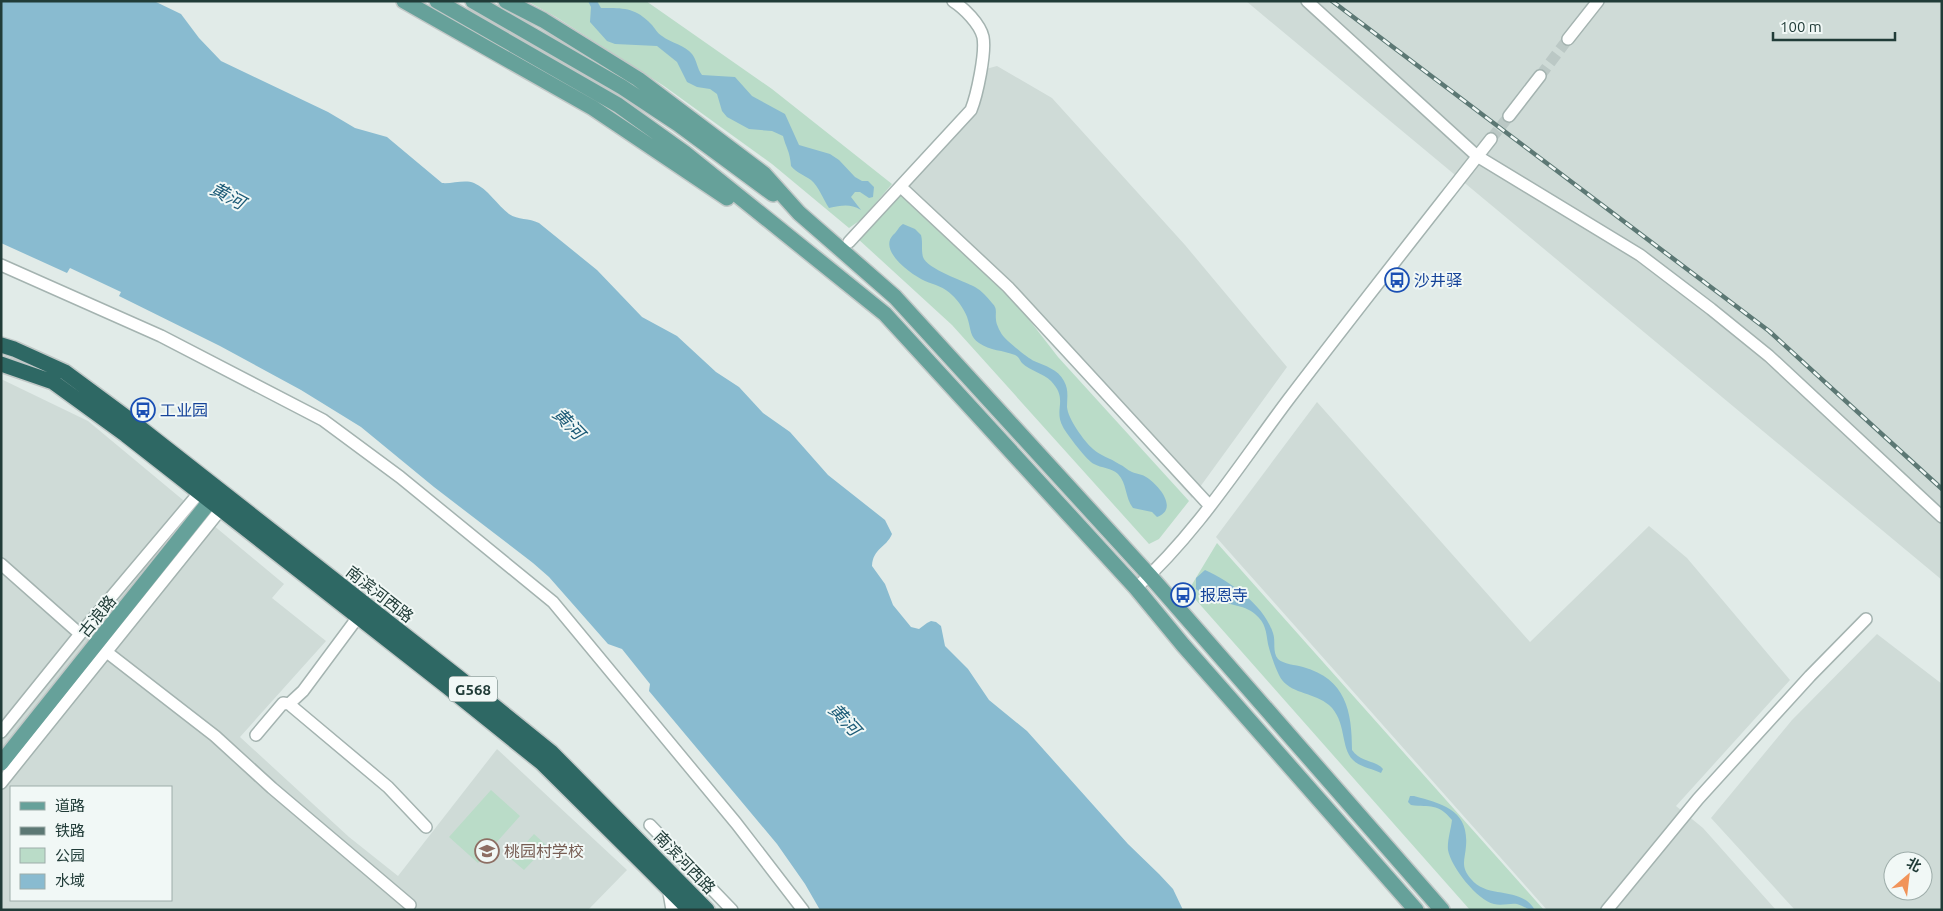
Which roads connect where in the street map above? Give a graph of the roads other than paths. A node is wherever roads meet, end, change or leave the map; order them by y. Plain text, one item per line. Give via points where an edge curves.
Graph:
1 (404, 1) edge
2 (437, 1) edge
3 (473, 1) edge
4 (506, 1) edge
5 (954, 1) edge
6 (1306, 1) edge
7 (1598, 1) edge
8 (1568, 39) tunnel mouth
9 (1540, 76) tunnel mouth
10 (1508, 116) tunnel mouth
11 (1491, 139) tunnel mouth
12 (1477, 156) junction
13 (901, 187) junction
14 (799, 213) junction
15 (849, 242) dead end
16 (1, 265) edge
17 (828, 268) junction
18 (1, 346) edge
19 (1, 364) edge
20 (215, 495) junction
21 (1210, 505) junction
22 (1942, 517) edge
23 (1, 564) edge
24 (1150, 576) junction
25 (1136, 588) junction
26 (358, 617) junction
27 (1866, 619) dead end
28 (80, 634) junction
29 (108, 652) junction
30 (289, 704) junction
31 (1, 732) edge
32 (256, 735) dead end
33 (1, 763) edge
34 (1, 783) edge
35 (650, 825) dead end
36 (426, 827) dead end
37 (669, 879) junction
38 (410, 905) dead end
39 (672, 910) edge
40 (690, 910) edge
41 (707, 910) edge
42 (732, 910) edge
43 (803, 910) edge
44 (1416, 910) edge
45 (1442, 910) edge
46 (1607, 910) edge

1 - 17 main road via 593,108 734,203 791,248
2 - 17 main road via 618,105 685,153
3 - 14 main road via 622,87
4 - 14 main road via 638,79 764,174
5 - 13 street via 967,13 983,37 975,100 964,120
6 - 12 street
7 - 8 street
9 - 10 street
11 - 12 street
12 - 21 street
12 - 22 street via 1640,255 1711,309 1769,356
13 - 15 street
13 - 21 street via 1008,287
14 - 24 main road via 895,297
16 - 43 street via 161,336 324,420 400,477 553,602 736,823
17 - 25 main road via 885,314
18 - 20 highway, 南滨河西路 / G568 via 65,372
19 - 20 highway, 南滨河西路 / G568 via 53,382
20 - 26 highway, 南滨河西路 / G568
20 - 28 street
20 - 29 street
20 - 33 main road, 古浪路
20 - 37 highway, 南滨河西路 / G568 via 551,752
21 - 24 street
23 - 28 street
24 - 25 street
24 - 45 main road
25 - 44 main road
26 - 30 street via 303,691
26 - 37 highway, 南滨河西路 / G568 via 542,763
27 - 46 street via 1698,799
28 - 31 street
29 - 34 street
29 - 38 street via 215,736
30 - 32 street via 283,703
30 - 36 street via 388,787
35 - 42 street
37 - 39 street
37 - 40 highway, 南滨河西路 / G568
37 - 41 highway, 南滨河西路 / G568

